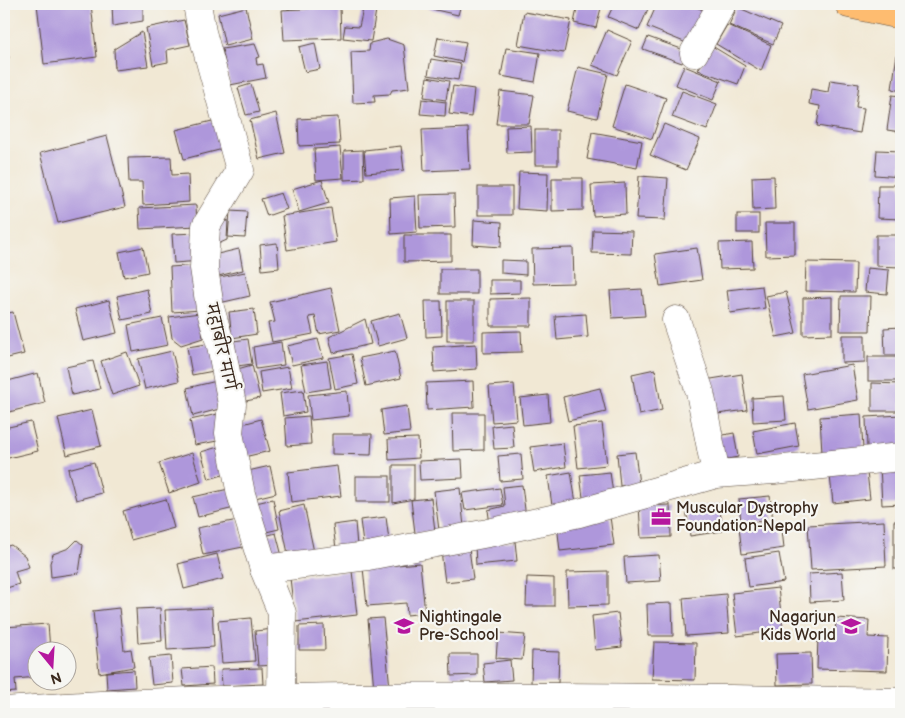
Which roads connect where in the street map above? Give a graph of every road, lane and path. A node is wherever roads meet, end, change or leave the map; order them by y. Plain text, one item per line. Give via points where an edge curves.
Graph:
1 (197, 4) edge
2 (722, 4) edge
3 (849, 4) edge
4 (901, 15) edge
5 (694, 53) dead end
6 (676, 320) dead end
7 (901, 457) edge
8 (716, 474) junction
9 (264, 569) junction
10 (901, 702) edge
11 (510, 705) edge
12 (280, 706) edge
13 (4, 711) edge

1 - 9 street, महाबीर मार्ग via 240,170 206,226 204,268 232,404 229,433 241,494
2 - 5 street
3 - 4 main road
6 - 8 street via 700,392
7 - 8 street
8 - 9 street via 579,513 488,533 368,556
9 - 12 street, महाबीर मार्ग via 282,613
10 - 11 street
11 - 12 street
12 - 13 street via 152,702

